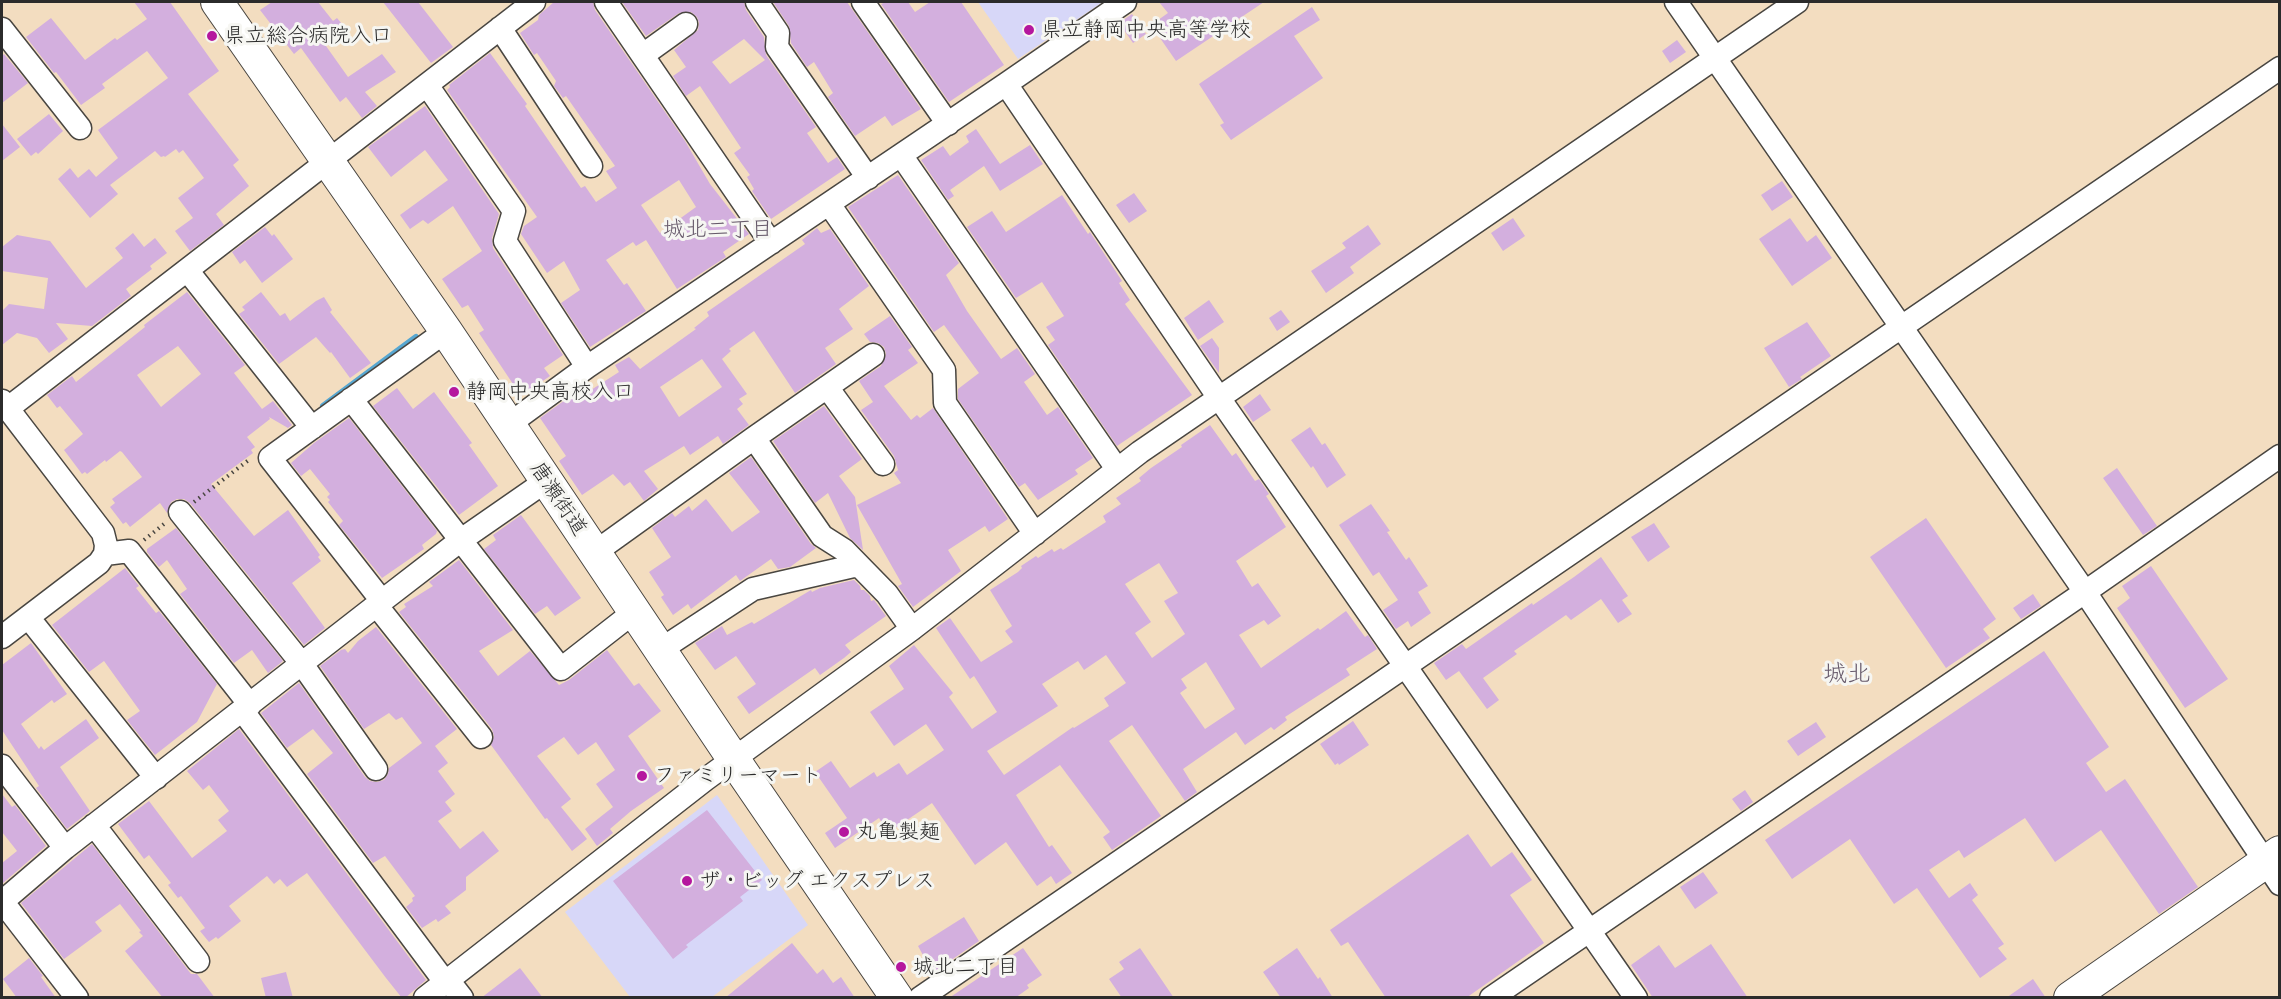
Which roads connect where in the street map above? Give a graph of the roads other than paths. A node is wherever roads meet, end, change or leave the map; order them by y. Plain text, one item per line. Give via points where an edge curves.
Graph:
1 (217, 2) edge
2 (534, 2) edge
3 (606, 2) edge
4 (757, 2) edge
5 (862, 2) edge
6 (1125, 2) edge
7 (1676, 2) edge
8 (1797, 2) edge
9 (686, 24) dead end
10 (500, 28) junction
11 (2, 29) edge
12 (643, 55) junction
13 (1716, 58) junction
14 (2280, 68) edge
15 (1006, 84) junction
16 (427, 85) junction
17 (948, 124) junction
18 (80, 128) dead end
19 (901, 155) junction
20 (328, 161) junction
21 (591, 166) dead end
22 (868, 178) junction
23 (829, 204) junction
24 (771, 243) junction
25 (187, 270) junction
26 (1902, 327) junction
27 (446, 331) junction
28 (873, 355) dead end
29 (587, 367) junction
30 (828, 387) junction
31 (1219, 398) junction
32 (351, 399) junction
33 (4, 405) edge
34 (508, 425) junction
35 (312, 428) junction
36 (754, 438) junction
37 (2280, 456) edge
38 (883, 464) dead end
39 (1117, 469) junction
40 (546, 481) junction
41 (180, 512) dead end
42 (1035, 534) junction
43 (461, 540) junction
44 (594, 553) junction
45 (105, 554) junction
46 (858, 565) junction
47 (2085, 592) junction
48 (379, 603) junction
49 (634, 612) junction
50 (28, 617) junction
51 (912, 629) junction
52 (2, 638) edge
53 (660, 650) junction
54 (302, 664) junction
55 (1406, 666) junction
56 (246, 708) junction
57 (481, 737) dead end
58 (734, 760) junction
59 (2, 766) edge
60 (376, 769) dead end
61 (156, 778) junction
62 (94, 825) junction
63 (65, 848) junction
64 (2275, 866) edge
65 (2, 902) edge
66 (1590, 930) junction
67 (198, 961) dead end
68 (447, 981) junction
69 (77, 998) edge
70 (425, 998) edge
71 (462, 998) edge
72 (897, 998) edge
73 (920, 998) edge
74 (1491, 998) edge
75 (1636, 998) edge
76 (2070, 998) edge

1 - 20 street, 唐瀬街道
2 - 10 street
3 - 12 street
4 - 22 street via 778,33 777,47
5 - 17 street
6 - 15 street
7 - 13 street
8 - 13 street
9 - 12 street
10 - 16 street
10 - 21 street
11 - 18 street
12 - 24 street
13 - 26 street
13 - 31 street
14 - 26 street
15 - 17 street
15 - 31 street
16 - 20 street
16 - 29 street via 514,211 505,241
17 - 19 street
19 - 22 street
19 - 39 street
20 - 25 street
20 - 27 street, 唐瀬街道
22 - 23 street
23 - 24 street
23 - 42 street via 944,370 945,403
24 - 29 street
25 - 33 street
25 - 35 street
26 - 47 street
26 - 55 street
27 - 32 street
27 - 34 street, 唐瀬街道
28 - 30 street
29 - 34 street
30 - 36 street
30 - 38 street
31 - 39 street
31 - 55 street
32 - 35 street
32 - 43 street
33 - 45 street via 104,533
34 - 40 street, 唐瀬街道
35 - 48 street via 270,458
36 - 44 street
36 - 46 street via 822,536
37 - 47 street
39 - 42 street
40 - 43 street
40 - 44 street, 唐瀬街道
41 - 54 street
42 - 51 street
43 - 48 street
43 - 49 street via 561,669
44 - 49 street, 唐瀬街道
45 - 50 street via 99,563
45 - 56 street via 129,551
46 - 51 street
46 - 53 street via 753,589
47 - 64 street
47 - 66 street
48 - 54 street
48 - 57 street
49 - 53 street, 唐瀬街道
50 - 52 street
50 - 61 street
51 - 58 street
53 - 58 street, 唐瀬街道
54 - 56 street
54 - 60 street
55 - 66 street
55 - 73 street
56 - 61 street
56 - 68 street
58 - 68 street
58 - 72 street, 唐瀬街道
59 - 63 street
61 - 62 street
62 - 63 street
62 - 67 street
63 - 65 street
64 - 76 street
65 - 69 street
66 - 74 street
66 - 75 street
68 - 70 street
68 - 71 street

